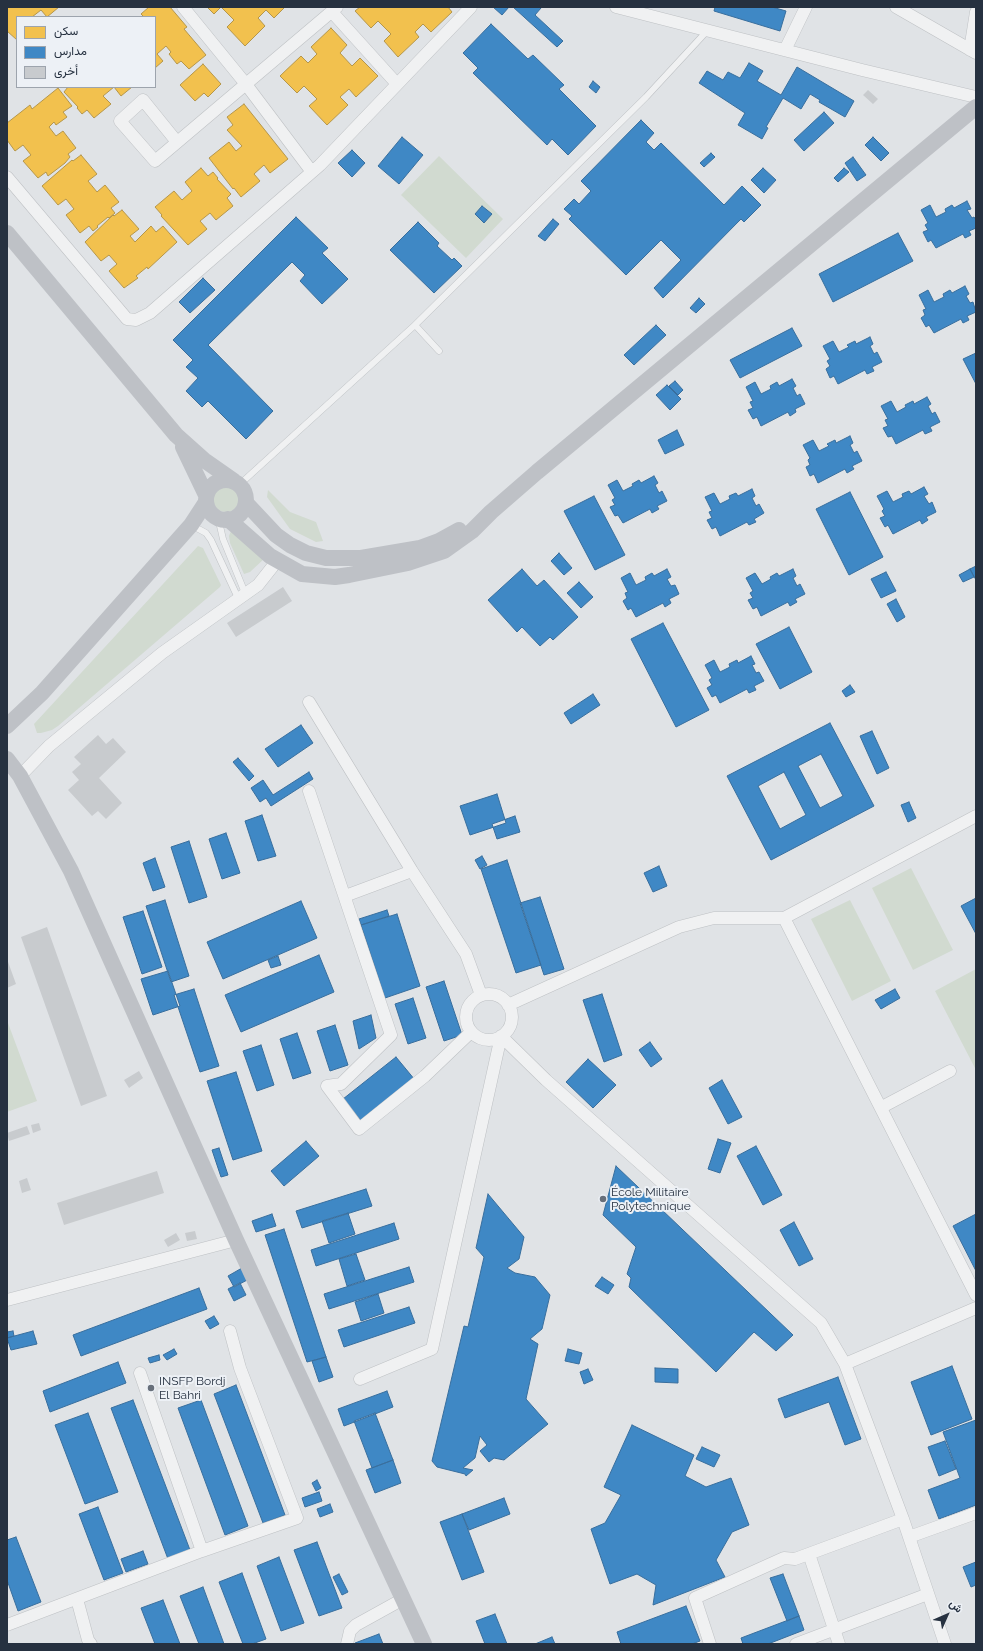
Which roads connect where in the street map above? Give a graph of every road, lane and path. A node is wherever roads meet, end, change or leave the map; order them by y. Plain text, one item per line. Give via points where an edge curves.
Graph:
1 (183, 7) edge
2 (471, 7) edge
3 (619, 7) edge
4 (806, 7) edge
5 (896, 7) edge
6 (335, 10) edge
7 (976, 12) edge
8 (707, 31) junction
9 (785, 50) junction
10 (973, 52) edge
11 (245, 83) junction
12 (398, 84) junction
13 (976, 97) edge
14 (976, 107) edge
15 (177, 142) junction
16 (312, 172) junction
17 (7, 177) edge
18 (7, 233) edge
19 (415, 325) junction
20 (439, 351) dead end
21 (176, 435) junction
22 (237, 483) junction
23 (206, 498) junction
24 (246, 503) junction
25 (491, 512) junction
26 (221, 518) junction
27 (191, 525) junction
28 (277, 561) junction
29 (242, 596) junction
30 (309, 702) dead end
31 (7, 726) edge
32 (7, 759) edge
33 (20, 776) junction
34 (309, 791) dead end
35 (976, 816) edge
36 (412, 871) junction
37 (345, 896) junction
38 (784, 918) junction
39 (481, 995) junction
40 (508, 1005) junction
41 (471, 1032) junction
42 (501, 1036) junction
43 (950, 1071) dead end
44 (882, 1108) junction
45 (236, 1240) junction
46 (976, 1295) edge
47 (7, 1300) edge
48 (976, 1308) edge
49 (230, 1331) dead end
50 (845, 1364) junction
51 (140, 1373) dead end
52 (360, 1379) dead end
53 (976, 1513) edge
54 (903, 1519) junction
55 (909, 1537) junction
56 (202, 1551) junction
57 (809, 1554) junction
58 (928, 1594) junction
59 (77, 1599) junction
60 (403, 1599) junction
61 (7, 1624) edge
62 (834, 1630) junction
63 (85, 1643) edge
64 (346, 1644) edge
65 (424, 1644) edge
66 (710, 1644) edge
67 (796, 1644) edge
68 (839, 1644) edge
69 (945, 1644) edge

1 - 11 street
2 - 12 street
3 - 8 street
4 - 9 street
5 - 10 street
6 - 11 street
6 - 12 street
7 - 10 street
8 - 9 street
8 - 19 lane via 646,98
9 - 13 street
11 - 15 street
11 - 16 street
12 - 16 street
14 - 25 main road
15 - 15 street via 155,161 120,121 143,100
16 - 17 street via 150,313 136,320 127,319
18 - 21 main road
19 - 20 lane
19 - 22 lane
21 - 22 main road via 204,460
21 - 23 main road
22 - 23 main road via 220,480 209,489
22 - 24 main road via 243,490
23 - 26 main road via 208,508
23 - 27 main road
24 - 25 main road via 276,535 290,545 306,553 343,559 420,548 456,532 474,518
24 - 26 main road via 240,514
25 - 28 main road via 472,531 444,551 408,563 335,577 302,574
26 - 27 main road
26 - 28 main road
26 - 29 lane via 222,539
27 - 29 lane via 206,533
27 - 31 main road via 42,693
28 - 29 street via 263,579
29 - 33 street via 134,676 41,753
30 - 36 street
32 - 33 main road
33 - 45 main road via 71,871
34 - 37 street
35 - 38 street
36 - 37 street
36 - 39 street via 466,954
37 - 41 street via 391,1035 341,1084 327,1086 359,1129 425,1076
38 - 40 street via 714,918 679,927
38 - 44 street
39 - 40 street via 496,995
39 - 41 street via 475,998 466,1010 467,1025
40 - 42 street via 512,1013 511,1022 508,1030
41 - 42 street via 490,1040
42 - 50 street via 552,1085 821,1323
42 - 52 street via 432,1349
43 - 44 street
44 - 46 street
45 - 47 street
45 - 60 main road
48 - 50 street
49 - 56 street via 240,1368 297,1518
50 - 54 street
51 - 56 street
53 - 55 street
54 - 55 street
54 - 57 street
55 - 58 street
56 - 59 street
57 - 62 street
57 - 66 street via 795,1559 784,1558 694,1595
58 - 62 street
58 - 69 street
59 - 61 street
59 - 63 street
60 - 64 street via 356,1624 350,1631
60 - 65 main road
62 - 67 street
62 - 68 street

